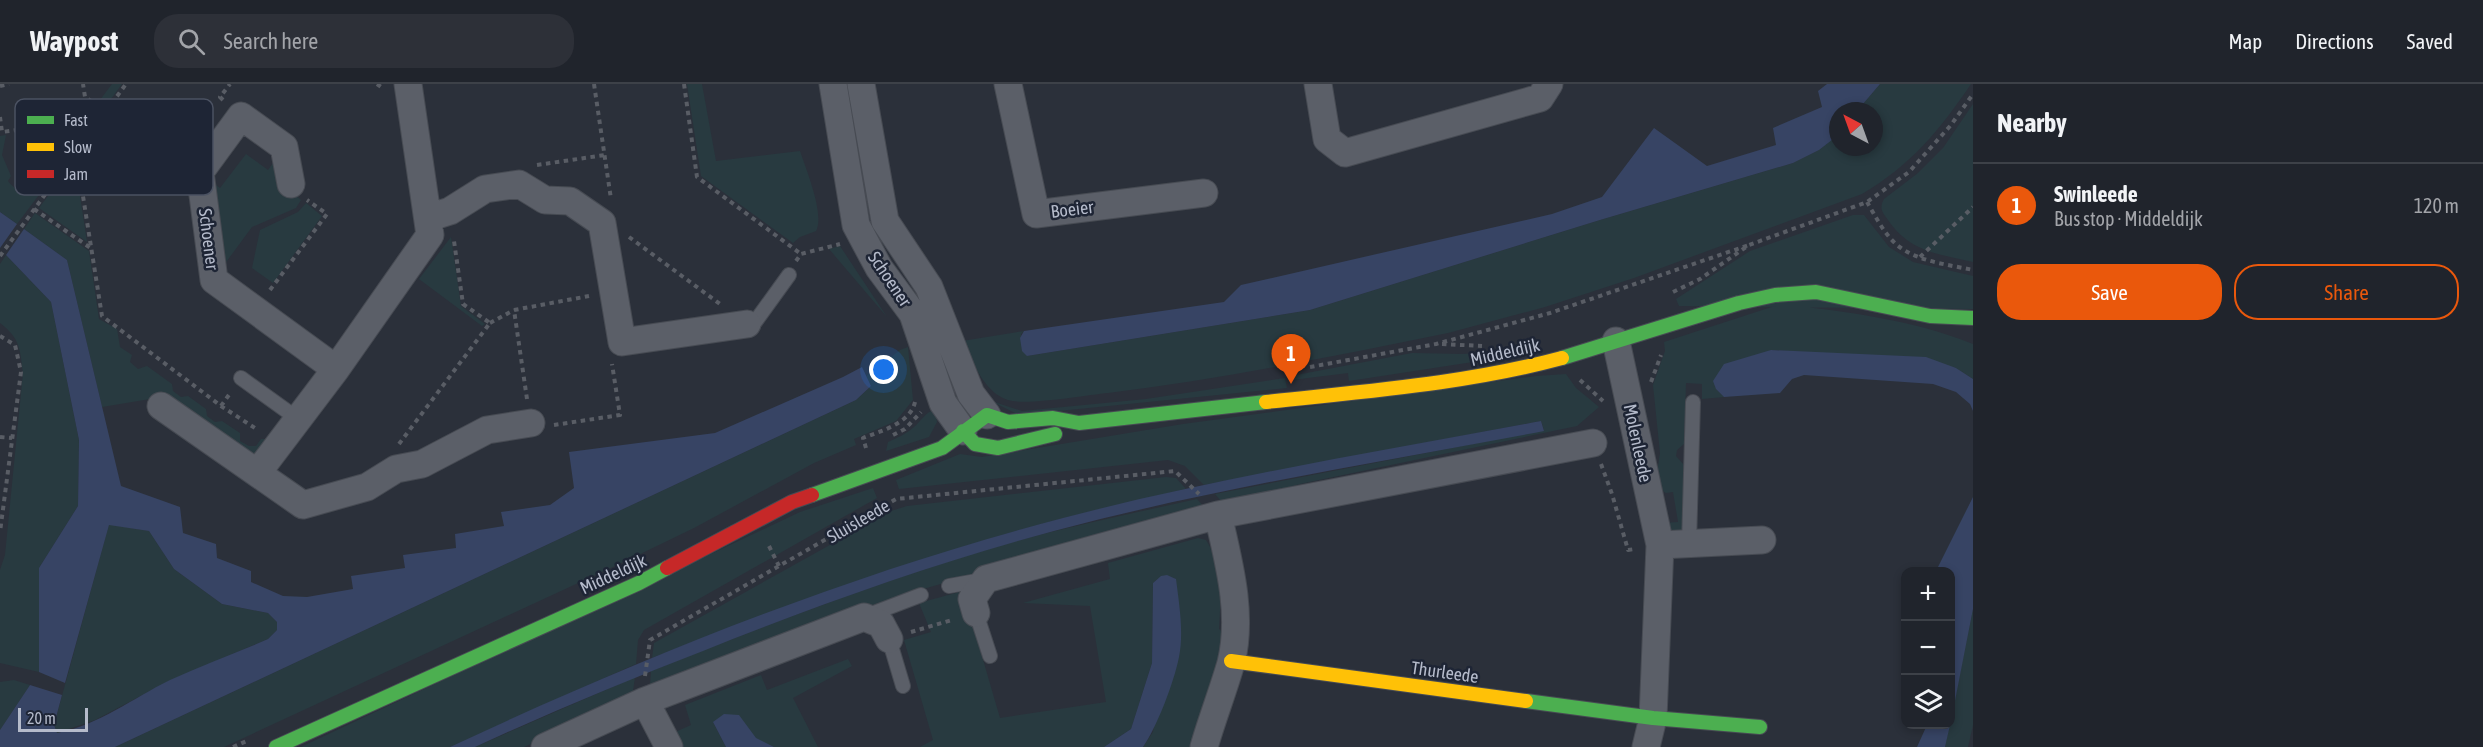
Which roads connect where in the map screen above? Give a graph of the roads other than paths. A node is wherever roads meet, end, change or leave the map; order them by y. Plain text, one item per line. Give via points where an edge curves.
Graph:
1 (408, 84) edge
2 (833, 84) edge
3 (861, 84) edge
4 (1008, 84) edge
5 (1318, 84) edge
6 (1549, 84) edge
7 (213, 154) edge
8 (291, 184) road end
9 (1204, 193) dead end
10 (203, 195) edge
11 (439, 215) junction
12 (789, 275) road end
13 (1930, 316) junction
14 (1973, 318) edge
15 (747, 324) joint
16 (1962, 330) dead end
17 (1616, 342) junction
18 (336, 369) junction
19 (241, 378) dead end
20 (1693, 402) dead end
21 (979, 405) junction
22 (160, 406) dead end
23 (298, 419) junction
24 (531, 423) road end
25 (1079, 423) junction
26 (963, 431) junction
27 (1593, 443) road end
28 (258, 472) junction
29 (1218, 515) junction
30 (1762, 540) dead end
31 (1689, 544) junction
32 (1660, 545) junction
33 (986, 579) junction
34 (949, 586) dead end
35 (921, 595) dead end
36 (976, 613) joint
37 (864, 617) junction
38 (889, 639) joint
39 (990, 656) dead end
40 (1231, 661) junction
41 (903, 686) dead end
42 (645, 701) junction
43 (1653, 718) junction
44 (1760, 727) dead end
45 (276, 747) edge
46 (545, 747) edge
47 (669, 747) edge
48 (1204, 747) edge
49 (1646, 747) edge

1 - 11 street
2 - 26 street, Schoener via 856,225 879,268 913,314 943,403
3 - 21 street, Schoener via 885,221 929,287
4 - 9 street, Boeier via 1036,214
5 - 6 street via 1327,139 1345,153 1540,98
7 - 8 street, Schoener via 241,116 284,147
10 - 18 street, Schoener via 214,280
11 - 15 street via 485,189 519,184 545,200 570,201 609,226 622,342
11 - 18 street via 430,235
12 - 15 lane via 755,322
13 - 14 street, Middeldijk
13 - 16 street, Middeldijk
13 - 17 street, Middeldijk via 1816,292 1785,294 1740,303
17 - 25 street, Middeldijk via 1520,369 1458,381
17 - 32 street, Molenleede
18 - 23 street
19 - 23 lane
20 - 31 lane
21 - 25 street, Middeldijk via 1008,422 1053,418
21 - 26 street
22 - 28 street
23 - 28 street
24 - 28 street via 487,430 422,464 396,469 367,488 303,505
25 - 26 street, Middeldijk via 1050,437 998,448 975,444
26 - 45 street, Middeldijk via 942,448 922,457 792,502 639,583
27 - 29 street
29 - 33 street
29 - 40 street via 1233,580
30 - 31 street
31 - 32 street
32 - 43 street, Molenleede
33 - 34 lane
33 - 36 street via 972,599
35 - 37 lane
36 - 39 lane
37 - 38 street via 881,624
37 - 42 street
38 - 41 lane
40 - 43 street, Thurleede
40 - 48 street
42 - 46 street
42 - 47 street
43 - 44 street
43 - 49 street, Molenleede

